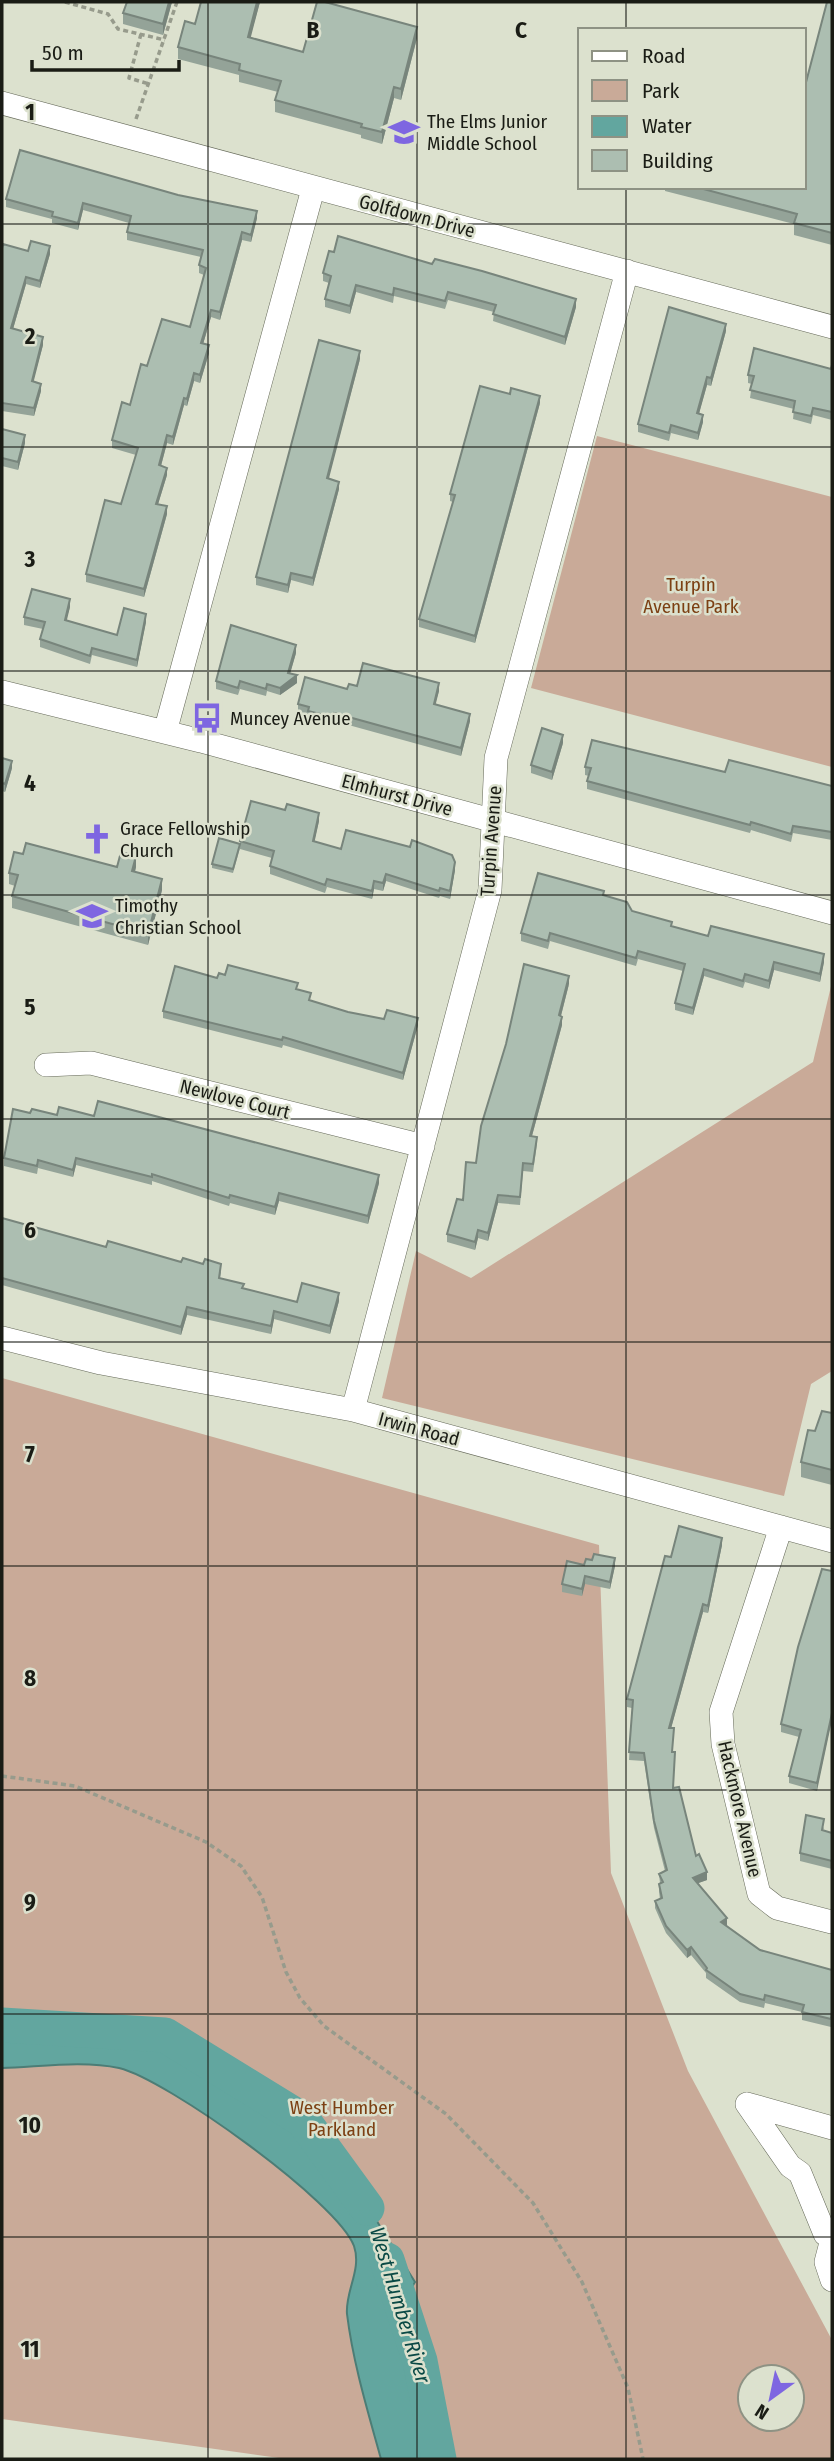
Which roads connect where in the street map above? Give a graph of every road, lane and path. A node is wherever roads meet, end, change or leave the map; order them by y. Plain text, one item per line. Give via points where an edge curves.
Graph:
1 (65, 2) edge
2 (177, 2) edge
3 (141, 34) junction
4 (165, 40) junction
5 (149, 84) junction
6 (2, 103) edge
7 (132, 125) dead end
8 (313, 189) junction
9 (627, 271) junction
10 (832, 327) edge
11 (2, 692) edge
12 (166, 732) junction
13 (492, 822) junction
14 (832, 913) edge
15 (46, 1065) dead end
16 (424, 1146) junction
17 (2, 1338) edge
18 (353, 1410) junction
19 (781, 1527) junction
20 (832, 1541) edge
21 (2, 1776) edge
22 (832, 1922) edge
23 (832, 2127) edge
24 (832, 2237) edge
25 (832, 2280) edge
26 (643, 2459) edge

1 - 3 path via 108,14 118,29
2 - 4 path
3 - 4 path
3 - 5 path via 129,78
4 - 5 path
5 - 7 path
6 - 8 street, Golfdown Drive
8 - 9 street, Golfdown Drive
8 - 12 street
9 - 10 street, Golfdown Drive
9 - 13 street, Turpin Avenue via 496,758
11 - 12 street, Elmhurst Drive
12 - 13 street, Elmhurst Drive
13 - 14 street, Elmhurst Drive
13 - 16 street, Turpin Avenue via 490,890
15 - 16 street, Newlove Court via 91,1063
16 - 18 street, Turpin Avenue
17 - 18 street, Irwin Road via 101,1363
18 - 19 street, Irwin Road
19 - 20 street, Irwin Road
19 - 22 street, Hackmore Avenue via 721,1712 723,1744 759,1894 777,1908
21 - 26 path via 75,1786 206,1842 241,1866 262,1897 286,1972 300,1998 324,2026 446,2115 533,2203 582,2282 618,2364 628,2388
23 - 24 street via 747,2105 790,2166 800,2173 825,2234
24 - 25 street via 826,2262

